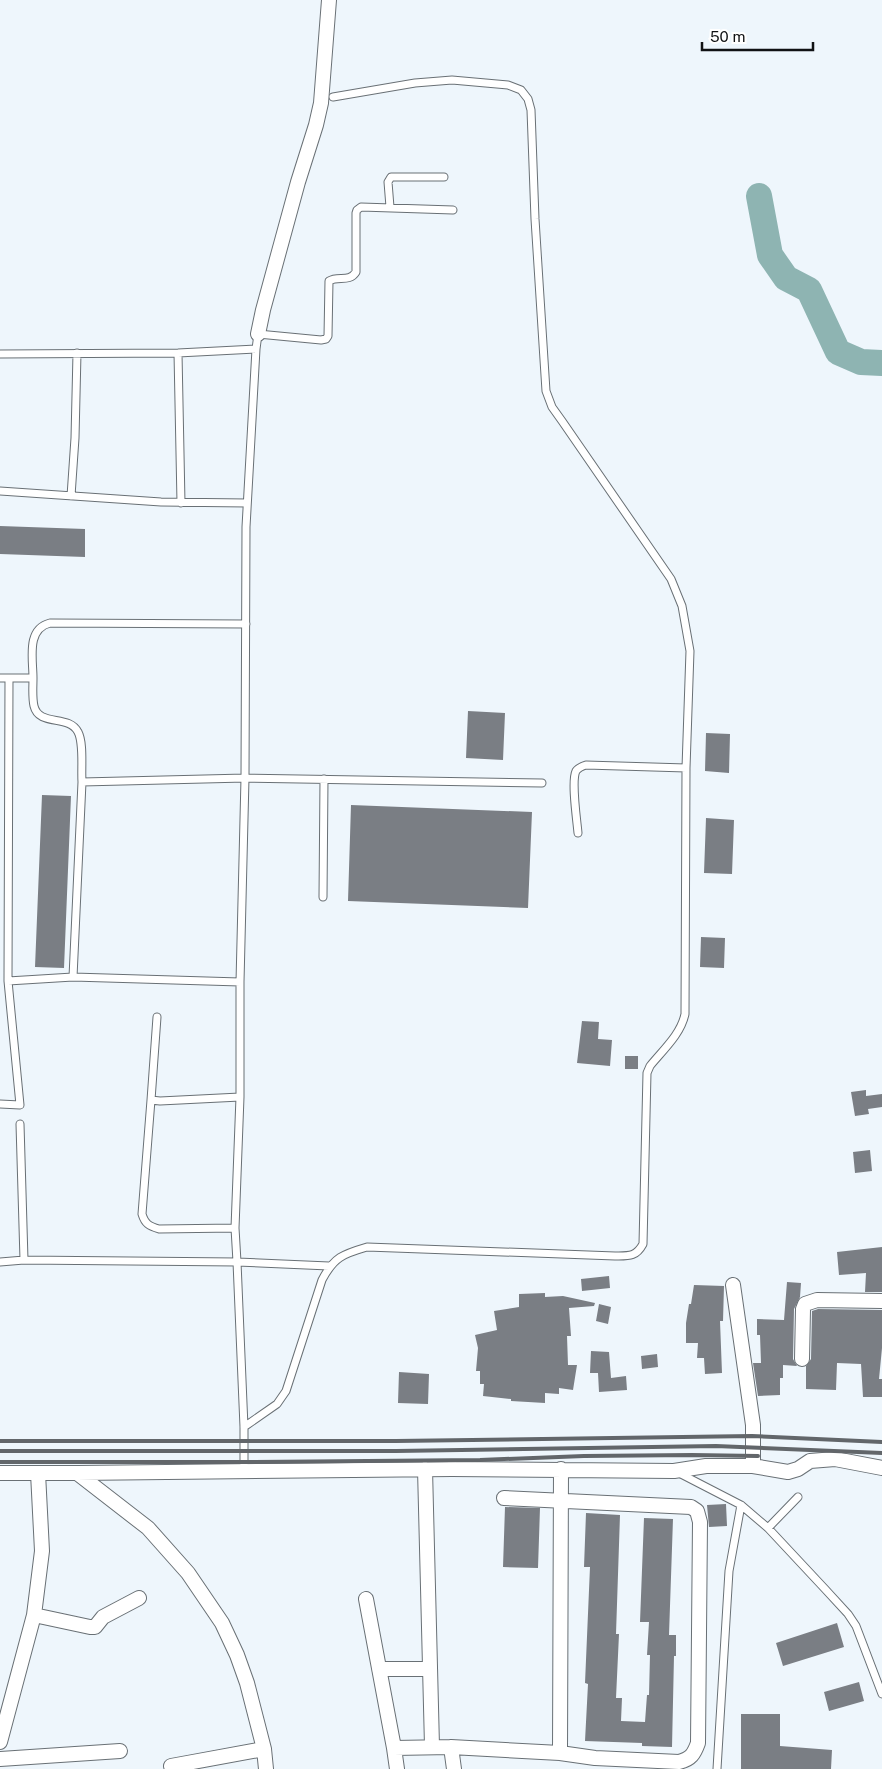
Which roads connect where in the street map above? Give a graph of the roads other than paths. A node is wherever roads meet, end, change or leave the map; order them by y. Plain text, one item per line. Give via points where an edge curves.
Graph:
1 (329, 0) edge
2 (333, 97) dead end
3 (444, 177) dead end
4 (390, 207) junction
5 (453, 210) dead end
6 (258, 334) junction
7 (256, 349) junction
8 (77, 353) junction
9 (178, 353) junction
10 (0, 354) edge
11 (0, 490) edge
12 (72, 496) junction
13 (181, 503) junction
14 (247, 504) junction
15 (246, 624) junction
16 (0, 678) edge
17 (9, 678) junction
18 (33, 678) junction
19 (686, 768) junction
20 (245, 778) junction
21 (324, 779) junction
22 (82, 782) junction
23 (542, 783) dead end
24 (578, 834) dead end
25 (323, 897) dead end
26 (73, 977) junction
27 (8, 981) junction
28 (240, 982) junction
29 (157, 1017) dead end
30 (240, 1097) junction
31 (151, 1100) junction
32 (0, 1104) edge
33 (20, 1124) dead end
34 (235, 1228) junction
35 (24, 1260) junction
36 (0, 1262) edge
37 (237, 1262) junction
38 (329, 1266) junction
39 (733, 1284) dead end
40 (882, 1301) edge
41 (802, 1359) dead end
42 (244, 1427) junction
43 (753, 1466) junction
44 (882, 1468) edge
45 (426, 1469) junction
46 (561, 1469) junction
47 (244, 1471) junction
48 (674, 1471) junction
49 (0, 1473) edge
50 (38, 1473) junction
51 (77, 1474) junction
52 (798, 1497) dead end
53 (504, 1498) dead end
54 (561, 1501) junction
55 (741, 1505) junction
56 (768, 1528) junction
57 (138, 1598) dead end
58 (366, 1599) dead end
59 (34, 1615) junction
60 (379, 1669) junction
61 (430, 1669) junction
62 (882, 1694) edge
63 (0, 1742) edge
64 (432, 1746) junction
65 (451, 1747) junction
66 (394, 1748) junction
67 (264, 1749) junction
68 (120, 1751) dead end
69 (560, 1753) junction
70 (0, 1759) edge
71 (595, 1763) edge
72 (171, 1766) dead end
73 (266, 1769) edge
74 (397, 1769) edge
75 (454, 1769) edge
76 (717, 1769) edge

1 - 6 street via 321,103
2 - 19 lane via 452,80 508,85 521,90 528,99 546,391 562,422 671,579 682,606 690,651
3 - 4 lane via 391,177 388,182
4 - 5 lane
4 - 6 lane via 361,207 357,210 356,272 351,277 329,281 326,339
6 - 7 lane
7 - 9 lane
7 - 14 lane
8 - 9 lane
8 - 10 lane
8 - 12 lane
9 - 13 lane
11 - 12 lane
12 - 13 lane
13 - 14 lane
14 - 15 lane
15 - 18 lane via 42,625 34,636
15 - 20 lane
16 - 17 lane
17 - 18 lane
17 - 27 lane
18 - 22 lane via 34,707 39,714 46,719 72,723 77,730
19 - 24 lane via 586,765 580,768 574,782
19 - 38 lane via 685,1014 683,1024 647,1073 643,1244 638,1252 614,1256 367,1247 348,1252
20 - 21 lane
20 - 22 lane
20 - 28 lane
21 - 23 lane
21 - 25 lane
22 - 26 lane
26 - 27 lane
26 - 28 lane
27 - 32 lane via 20,1105
28 - 30 lane
29 - 31 lane
30 - 31 lane
30 - 34 lane
31 - 34 lane via 142,1214 145,1222 150,1227 159,1228
33 - 35 lane
34 - 37 lane
35 - 36 lane
35 - 37 lane
37 - 38 lane
37 - 42 lane
38 - 42 lane via 286,1391 276,1404
39 - 43 street via 753,1424
40 - 41 street via 818,1300 805,1304
42 - 47 lane
43 - 44 street via 788,1472 810,1461 835,1459
43 - 48 street via 706,1466
45 - 46 street
45 - 47 street
45 - 61 street
46 - 48 street
46 - 54 street
47 - 51 street
48 - 55 lane
49 - 50 street
50 - 51 street
50 - 59 street via 42,1551
51 - 67 street via 148,1528 188,1574 222,1623 248,1683
52 - 56 lane
53 - 54 street
54 - 69 street
54 - 71 street via 691,1507 698,1512 700,1522 698,1743 694,1754 679,1762
55 - 56 lane
55 - 76 lane via 729,1571
56 - 62 lane via 848,1614 856,1626
57 - 59 street via 103,1617 95,1627
58 - 60 street
59 - 63 street
60 - 61 street
60 - 66 street
61 - 64 street
64 - 65 street
64 - 66 street
65 - 69 street
65 - 75 street
66 - 74 street
67 - 72 street
67 - 73 street
68 - 70 street
69 - 71 street

